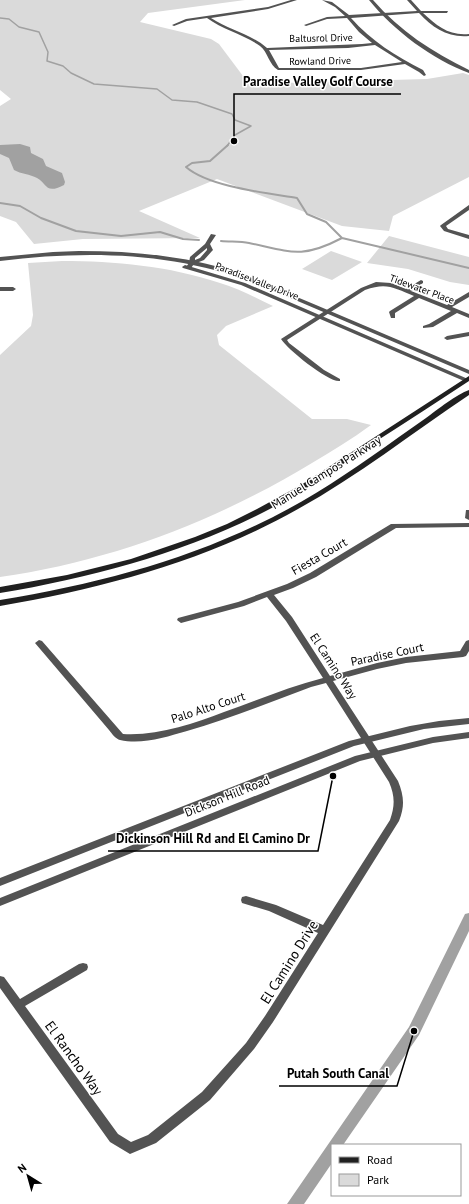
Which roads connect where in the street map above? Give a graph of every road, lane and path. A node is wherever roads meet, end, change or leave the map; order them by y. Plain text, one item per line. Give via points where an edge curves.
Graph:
1 (295, 0) edge
2 (324, 0) edge
3 (371, 0) edge
4 (409, 0) edge
5 (419, 12) junction
6 (447, 12) dead end
7 (383, 14) junction
8 (347, 16) junction
9 (208, 17) junction
10 (174, 25) dead end
11 (306, 25) dead end
12 (469, 35) edge
13 (376, 44) junction
14 (267, 49) junction
15 (406, 63) junction
16 (469, 72) edge
17 (424, 75) dead end
18 (469, 207) edge
19 (213, 235) dead end
20 (469, 237) edge
21 (0, 259) edge
22 (0, 263) edge
23 (190, 265) junction
24 (421, 282) dead end
25 (0, 289) edge
26 (13, 289) dead end
27 (406, 291) junction
28 (469, 294) edge
29 (419, 296) junction
30 (448, 307) junction
31 (456, 311) junction
32 (328, 312) junction
33 (469, 316) edge
34 (320, 317) junction
35 (393, 317) dead end
36 (425, 327) dead end
37 (469, 334) edge
38 (448, 338) dead end
39 (469, 372) edge
40 (468, 379) edge
41 (338, 380) dead end
42 (469, 392) edge
43 (469, 512) edge
44 (469, 518) edge
45 (469, 525) edge
46 (0, 590) edge
47 (270, 595) junction
48 (0, 603) edge
49 (181, 620) dead end
50 (39, 643) dead end
51 (469, 643) edge
52 (328, 680) junction
53 (469, 721) edge
54 (469, 735) edge
55 (367, 739) junction
56 (375, 753) junction
57 (0, 882) edge
58 (246, 900) dead end
59 (0, 902) edge
60 (325, 931) junction
61 (83, 967) dead end
62 (0, 980) edge
63 (18, 1005) junction
64 (130, 1148) joint

1 - 9 street via 268,8
2 - 8 street via 338,6
3 - 7 street
4 - 5 street
5 - 6 street
5 - 7 street
5 - 12 street via 442,31 459,37
7 - 8 street
7 - 16 street via 400,31 425,48
8 - 11 street via 318,20
8 - 13 street
9 - 10 street via 186,20
9 - 14 street
13 - 14 street, Baltusrol Drive
13 - 15 street
14 - 15 street, Rowland Drive via 274,59 275,66 285,70 361,69
15 - 17 street
18 - 20 street via 443,226 446,230
19 - 23 street via 208,245 210,250 202,259
21 - 23 street, Paradise Valley Drive via 98,252 143,255
22 - 23 street, Paradise Valley Drive via 46,258 97,257
23 - 32 street, Paradise Valley Drive via 232,273
23 - 34 street, Paradise Valley Drive via 243,284
24 - 27 street
25 - 26 street
27 - 29 street, Tidewater Place
27 - 32 street, Tidewater Place via 391,285 376,284 363,289
28 - 30 street
29 - 30 street, Tidewater Place
29 - 35 street via 392,312
30 - 31 street, Tidewater Place
31 - 33 street, Tidewater Place
31 - 36 street
32 - 34 street, Tidewater Place
32 - 39 street, Paradise Valley Drive
34 - 40 street, Paradise Valley Drive
34 - 41 street, Tidewater Place via 284,339 322,371
37 - 38 street
40 - 46 main road, Manuel Campos Parkway via 305,486 234,523 170,548 118,564
42 - 48 main road, Manuel Campos Parkway via 319,494 244,533 180,559 112,580
43 - 44 street
45 - 47 street, Fiesta Court via 394,526 313,575
47 - 49 street, Fiesta Court
47 - 52 street, El Camino Way via 289,619
50 - 52 street, Palo Alto Court via 121,737 162,735 189,728
51 - 52 street, Paradise Court via 463,654 406,660
52 - 55 street, El Camino Way
53 - 55 street, Dickson Hill Road via 426,726
54 - 56 street, Dickson Hill Road
55 - 56 street, El Camino Way
55 - 57 street, Dickson Hill Road
56 - 59 street, Dickson Hill Road via 330,768
56 - 60 street, El Camino Drive via 393,781 400,806 394,821
58 - 60 street via 272,908
60 - 64 street, El Camino Drive via 269,1019 229,1071 206,1096 176,1122 152,1140
61 - 63 street
62 - 63 street, El Rancho Way
63 - 64 street, El Rancho Way via 114,1138

